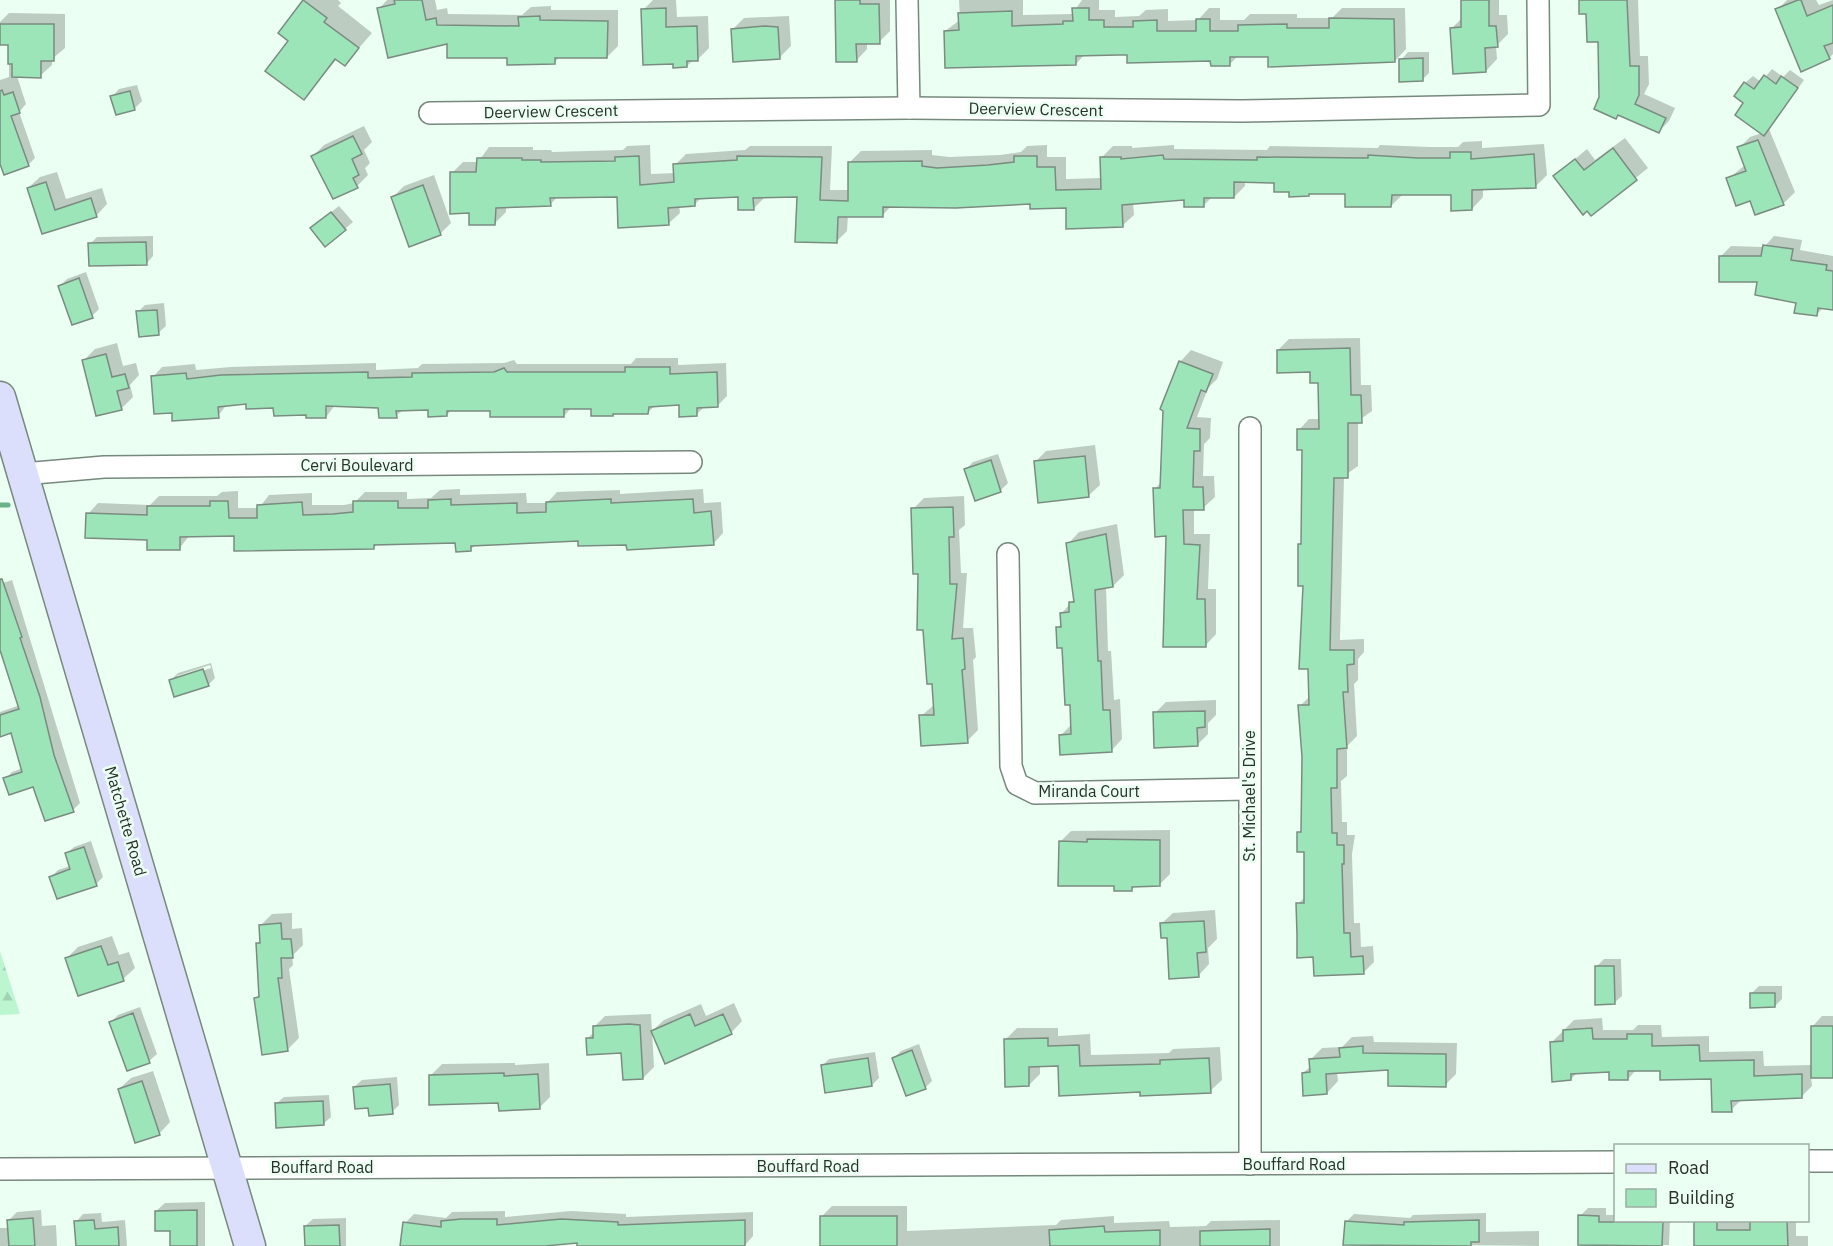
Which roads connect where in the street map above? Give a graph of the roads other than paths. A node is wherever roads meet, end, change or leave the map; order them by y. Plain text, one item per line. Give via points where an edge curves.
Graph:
1 (907, 0) edge
2 (1538, 0) edge
3 (909, 108) junction
4 (430, 113) dead end
5 (0, 397) edge
6 (1250, 428) dead end
7 (692, 462) dead end
8 (23, 474) junction
9 (1008, 554) dead end
10 (1249, 789) junction
11 (1809, 1161) edge
12 (1833, 1161) edge
13 (1614, 1162) edge
14 (1250, 1164) junction
15 (0, 1168) edge
16 (228, 1168) junction
17 (250, 1246) edge

1 - 3 street
2 - 3 street, Deerview Crescent via 1539,105 1242,111
3 - 4 street, Deerview Crescent
5 - 8 street, Matchette Road
6 - 10 street, St. Michael's Drive
7 - 8 street, Cervi Boulevard via 104,467
8 - 16 street, Matchette Road
9 - 10 street, Miranda Court via 1011,766 1017,784 1035,793
10 - 14 street, St. Michael's Drive
11 - 12 street
13 - 14 street, Bouffard Road
14 - 16 street, Bouffard Road
15 - 16 street, Bouffard Road
16 - 17 street, Matchette Road

